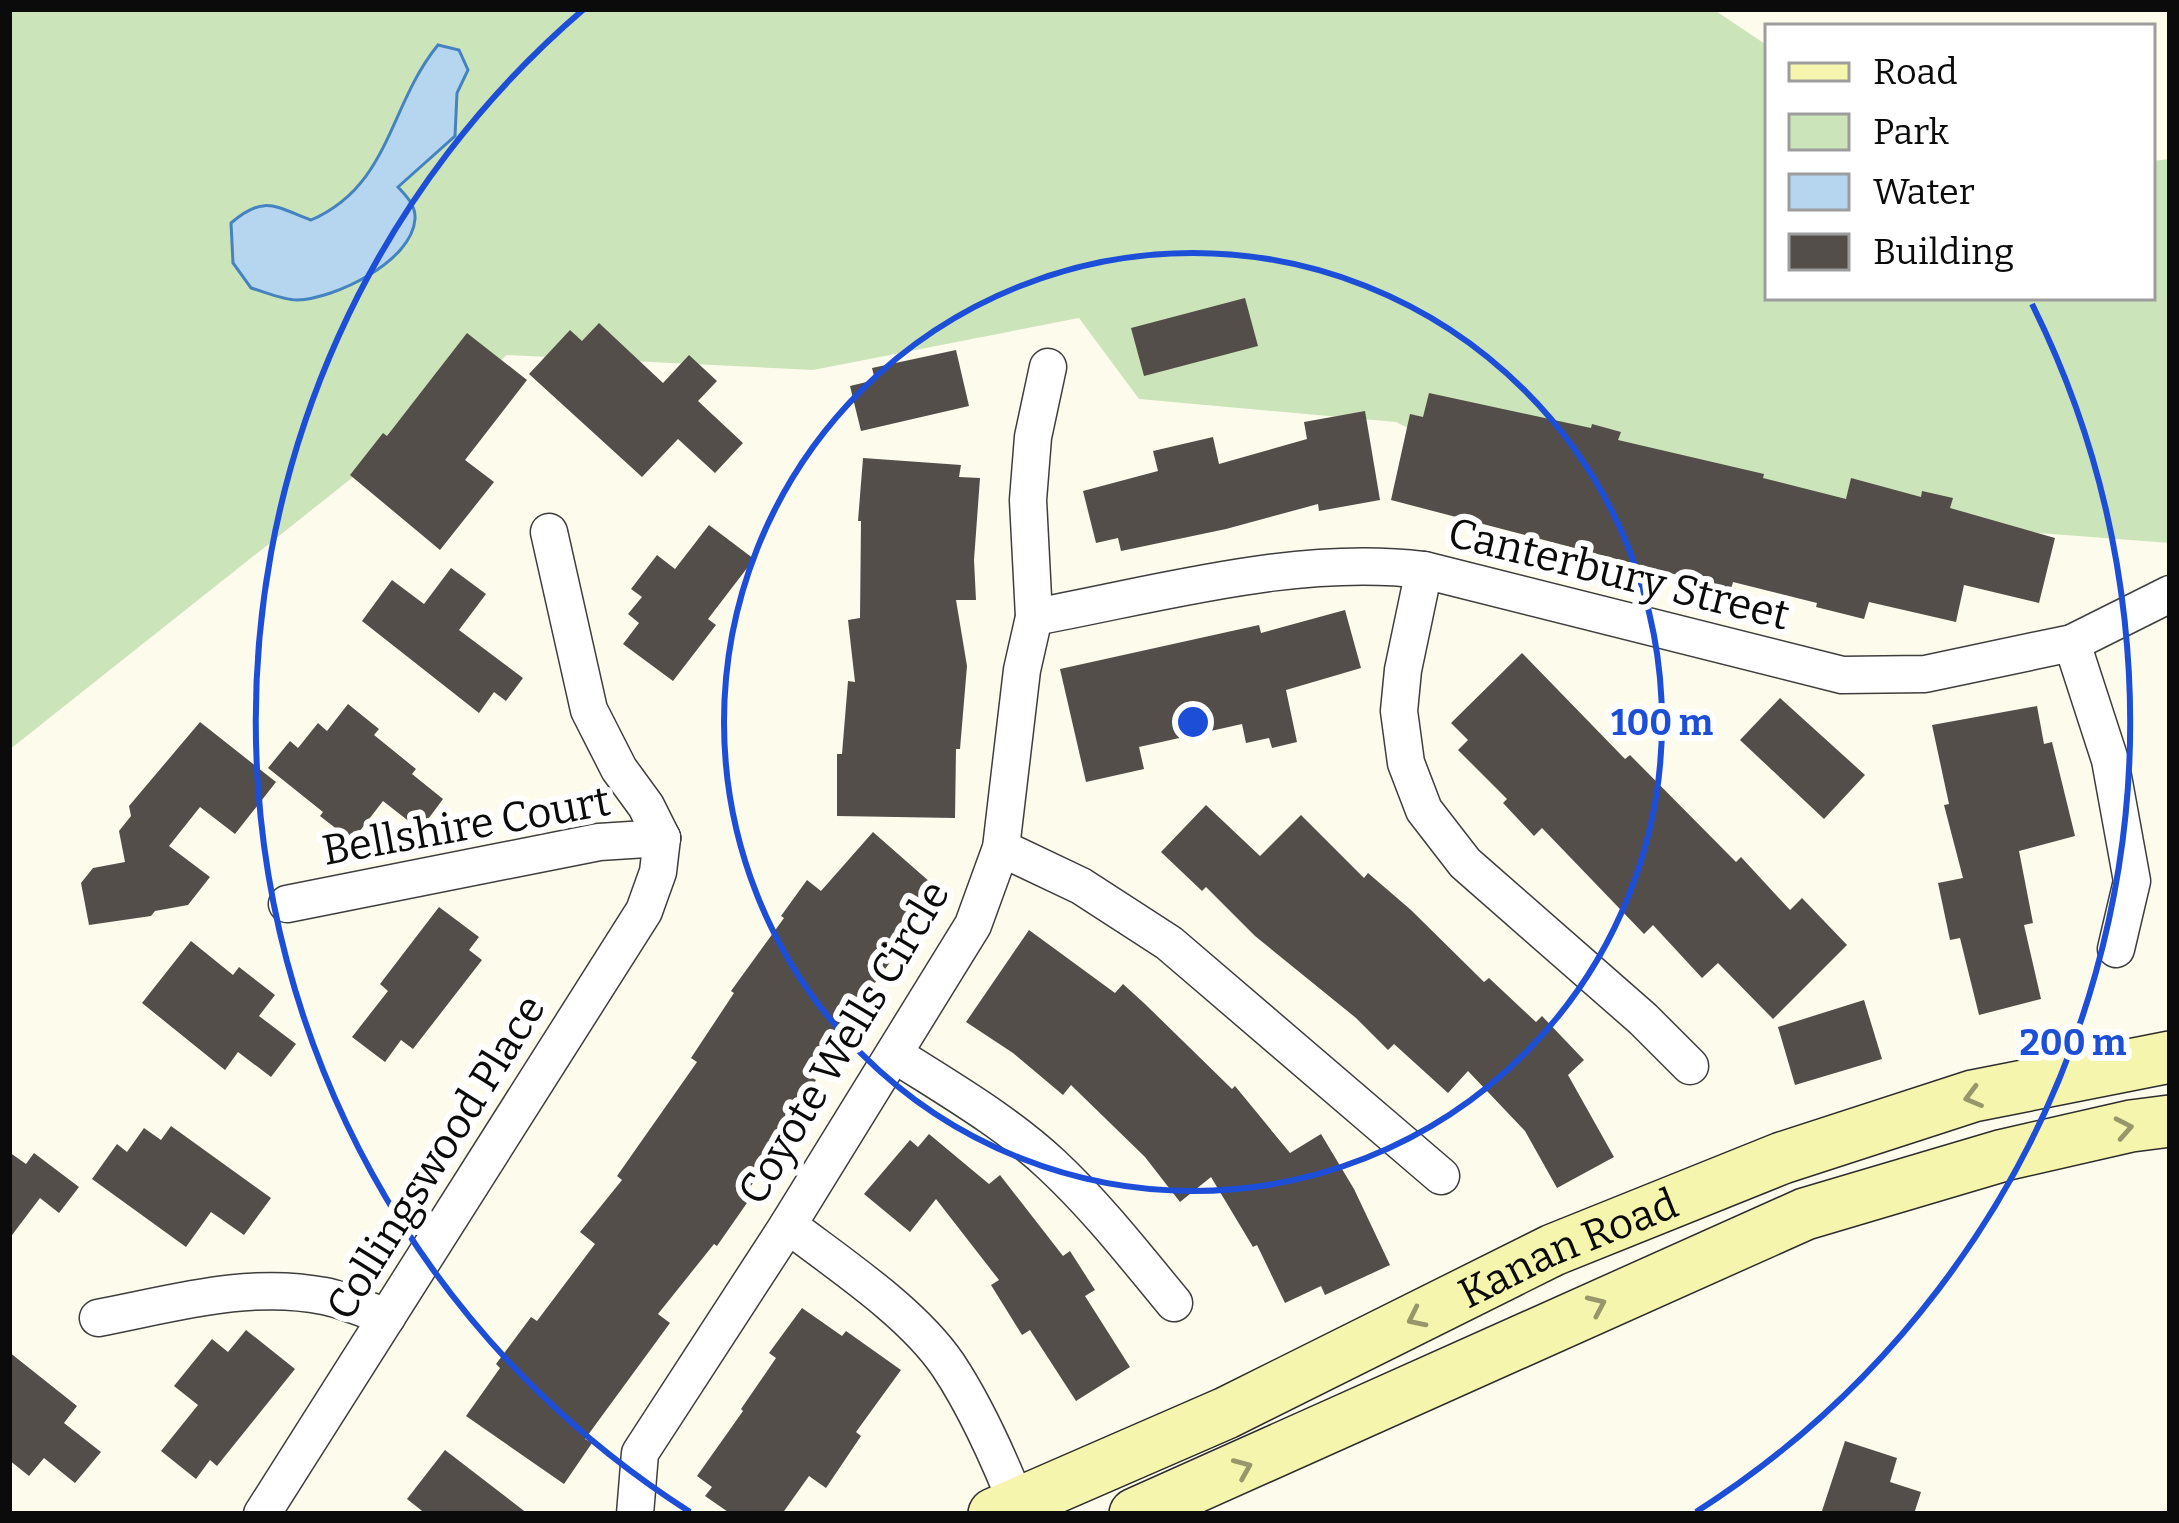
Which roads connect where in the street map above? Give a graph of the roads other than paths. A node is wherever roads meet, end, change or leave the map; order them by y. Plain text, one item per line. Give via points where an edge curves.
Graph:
1 (1048, 367) dead end
2 (549, 532) dead end
3 (1424, 570) junction
4 (2170, 594) edge
5 (1034, 616) junction
6 (2072, 643) junction
7 (662, 838) junction
8 (1001, 848) junction
9 (287, 904) dead end
10 (2116, 949) dead end
11 (894, 1054) junction
12 (2170, 1057) edge
13 (1690, 1066) dead end
14 (2170, 1121) edge
15 (1441, 1176) dead end
16 (788, 1226) junction
17 (1174, 1303) dead end
18 (387, 1317) junction
19 (98, 1318) dead end
20 (1011, 1511) edge
21 (262, 1514) edge
22 (634, 1514) edge
23 (1135, 1514) edge

1 - 5 street, Coyote Wells Circle via 1028,500
2 - 7 street via 590,710
3 - 5 street, Canterbury Street via 1316,566
3 - 6 street, Canterbury Street via 1842,675 1924,674
3 - 13 street via 1399,711 1424,810 1465,863
4 - 6 street, Canterbury Street
5 - 8 street, Coyote Wells Circle
6 - 10 street via 2110,760 2132,881
7 - 9 street, Bellshire Court via 598,842
7 - 18 street, Collingswood Place via 644,911
8 - 11 street, Coyote Wells Circle via 973,925
8 - 15 street via 1081,886 1169,943
11 - 16 street, Coyote Wells Circle
11 - 17 street via 1049,1162
12 -> 20 main road, Kanan Road via 1973,1096 1782,1158 1553,1250
23 -> 14 main road, Kanan Road via 1805,1214 2004,1155
16 - 20 street via 881,1296 946,1361 980,1420
16 - 22 street, Coyote Wells Circle via 640,1453
18 - 19 street via 325,1296 268,1291
18 - 21 street, Collingswood Place

